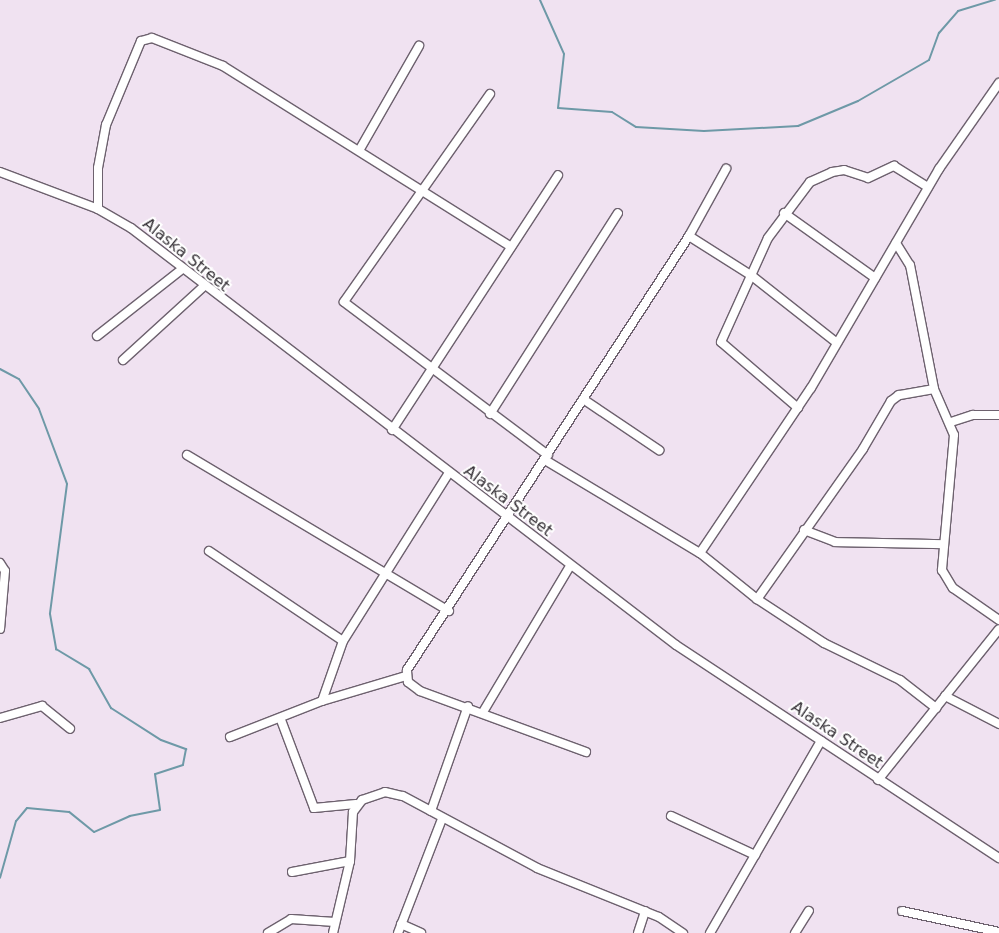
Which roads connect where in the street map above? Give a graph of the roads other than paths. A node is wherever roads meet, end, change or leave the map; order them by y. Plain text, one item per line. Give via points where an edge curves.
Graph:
1 (419, 46) dead end
2 (999, 83) edge
3 (490, 94) dead end
4 (360, 149) junction
5 (726, 169) dead end
6 (0, 172) edge
7 (558, 175) dead end
8 (928, 187) junction
9 (421, 190) junction
10 (98, 209) junction
11 (618, 213) dead end
12 (784, 213) junction
13 (689, 236) junction
14 (896, 243) junction
15 (511, 247) junction
16 (181, 270) junction
17 (752, 276) junction
18 (875, 278) junction
19 (203, 287) junction
20 (97, 336) dead end
21 (837, 343) junction
22 (123, 360) dead end
23 (433, 369) junction
24 (934, 389) junction
25 (584, 399) junction
26 (798, 408) junction
27 (490, 414) junction
28 (999, 415) edge
29 (951, 422) junction
30 (392, 430) junction
31 (659, 450) dead end
32 (187, 455) dead end
33 (547, 458) junction
34 (449, 473) junction
35 (508, 518) junction
36 (804, 530) junction
37 (942, 544) junction
38 (210, 551) dead end
39 (700, 553) junction
40 (0, 563) edge
41 (570, 566) junction
42 (384, 572) junction
43 (757, 600) junction
44 (449, 611) junction
45 (999, 620) edge
46 (0, 629) edge
47 (999, 629) edge
48 (343, 641) junction
49 (406, 676) junction
50 (945, 696) junction
51 (322, 702) junction
52 (468, 706) junction
53 (936, 708) junction
54 (483, 712) junction
55 (0, 718) edge
56 (281, 720) junction
57 (999, 724) edge
58 (70, 729) dead end
59 (230, 737) dead end
60 (821, 740) junction
61 (586, 752) dead end
62 (878, 780) junction
63 (356, 804) junction
64 (430, 811) junction
65 (671, 816) dead end
66 (442, 819) junction
67 (755, 854) junction
68 (999, 858) edge
69 (350, 861) junction
70 (292, 872) dead end
71 (645, 911) junction
72 (902, 911) dead end
73 (809, 912) dead end
74 (335, 922) junction
75 (401, 924) junction
76 (999, 932) edge
77 (268, 933) edge
78 (333, 933) edge
79 (398, 933) edge
80 (421, 933) edge
81 (638, 933) edge
82 (683, 933) edge
83 (710, 933) edge
84 (795, 933) edge

1 - 4 street
2 - 8 street
3 - 9 street
4 - 9 street
4 - 10 street via 223,66 146,38 135,53 106,124 98,168
5 - 13 street
6 - 10 street, Alaska Street
7 - 15 street
8 - 12 street via 894,166 868,178 844,170 810,182
8 - 14 street
9 - 15 street
9 - 23 street via 344,302
10 - 16 street, Alaska Street via 131,228
11 - 27 street
12 - 17 street
12 - 18 street
13 - 17 street
13 - 25 street
14 - 18 street
14 - 24 street via 916,285
15 - 23 street
16 - 19 street, Alaska Street
16 - 20 street
17 - 21 street
17 - 26 street via 722,346
18 - 21 street
19 - 22 street
19 - 30 street, Alaska Street
21 - 26 street
23 - 27 street
23 - 30 street
24 - 29 street
24 - 36 street via 899,395 891,401
25 - 31 street
25 - 33 street
26 - 39 street
27 - 33 street
28 - 29 street via 973,415
29 - 37 street via 954,448
30 - 34 street, Alaska Street
32 - 42 street
33 - 35 street
33 - 39 street
34 - 35 street, Alaska Street
34 - 42 street
35 - 41 street, Alaska Street
35 - 44 street
36 - 37 street via 836,542
36 - 43 street
37 - 45 street via 942,570 947,580
38 - 48 street
39 - 43 street
40 - 46 street via 5,571
41 - 54 street
41 - 60 street, Alaska Street via 676,646
42 - 44 street
42 - 48 street
43 - 53 street via 824,643 900,680
44 - 49 street
47 - 50 street
48 - 51 street
49 - 51 street
49 - 52 street via 420,691
50 - 53 street
50 - 57 street
51 - 56 street
52 - 54 street
52 - 64 street
53 - 62 street
54 - 61 street
55 - 58 street via 42,706
56 - 59 street
56 - 63 street via 314,808
60 - 62 street, Alaska Street
60 - 67 street
62 - 68 street, Alaska Street
63 - 64 street via 385,792
63 - 69 street
64 - 66 street
65 - 67 street
66 - 71 street via 537,868
66 - 75 street
67 - 83 street
69 - 70 street
69 - 74 street
71 - 81 street
71 - 82 street
72 - 76 street
73 - 84 street
74 - 77 street via 292,919
74 - 78 street
75 - 79 street
75 - 80 street

